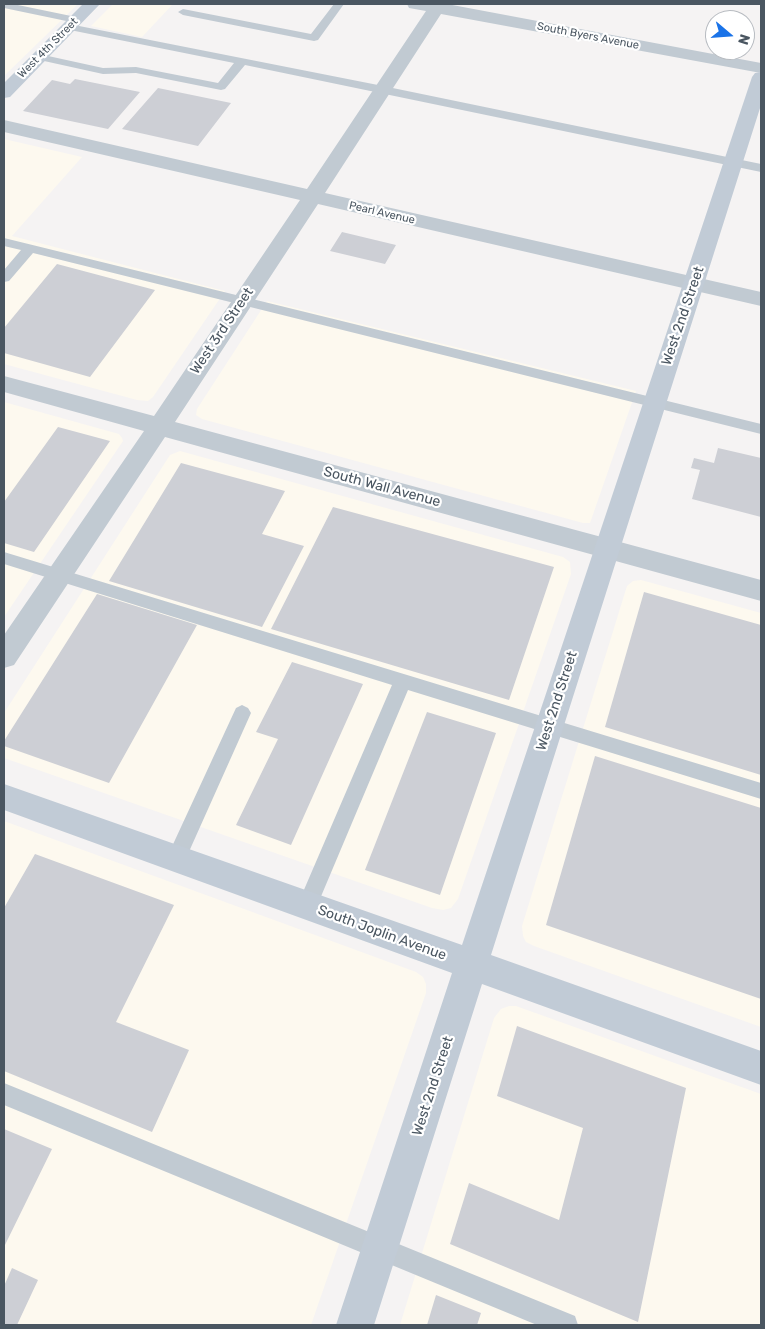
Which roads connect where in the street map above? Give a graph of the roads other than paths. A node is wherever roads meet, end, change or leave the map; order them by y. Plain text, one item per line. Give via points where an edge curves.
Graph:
1 (92, 4) edge
2 (339, 4) edge
3 (416, 4) edge
4 (4, 5) edge
5 (437, 6) edge
6 (183, 12) dead end
7 (72, 23) junction
8 (39, 57) junction
9 (242, 61) junction
10 (761, 68) edge
11 (761, 77) edge
12 (383, 89) junction
13 (4, 93) edge
14 (4, 126) edge
15 (734, 163) junction
16 (761, 168) edge
17 (312, 197) junction
18 (4, 242) edge
19 (30, 249) junction
20 (4, 278) edge
21 (694, 284) junction
22 (761, 299) edge
23 (243, 302) junction
24 (4, 384) edge
25 (654, 402) junction
26 (158, 426) junction
27 (761, 429) edge
28 (606, 548) junction
29 (4, 558) edge
30 (59, 575) junction
31 (761, 591) edge
32 (4, 657) edge
33 (403, 681) junction
34 (242, 713) dead end
35 (549, 726) junction
36 (761, 791) edge
37 (4, 797) edge
38 (176, 859) junction
39 (307, 906) junction
40 (472, 965) junction
41 (761, 1068) edge
42 (4, 1094) edge
43 (380, 1249) junction
44 (355, 1325) edge
45 (566, 1325) edge

1 - 7 street, West 4th Street
2 - 6 lane via 314,38
3 - 5 street, South Byers Avenue
4 - 7 lane
5 - 10 street, South Byers Avenue
5 - 12 street, West 3rd Street
7 - 8 street, West 4th Street
7 - 9 lane
8 - 9 lane via 103,71 136,70 221,87
8 - 13 street, West 4th Street
9 - 12 lane
11 - 15 street, West 2nd Street
12 - 15 lane
12 - 17 street, West 3rd Street
14 - 17 street, Pearl Avenue
15 - 16 lane
15 - 21 street, West 2nd Street
17 - 21 street, Pearl Avenue
17 - 23 street, West 3rd Street
18 - 19 lane
19 - 20 lane
19 - 23 lane
21 - 22 street, Pearl Avenue
21 - 25 street, West 2nd Street
23 - 25 lane
23 - 26 street, West 3rd Street
24 - 26 street, South Wall Avenue
25 - 27 lane
25 - 28 street, West 2nd Street
26 - 28 street, South Wall Avenue
26 - 30 street, West 3rd Street
28 - 31 street, South Wall Avenue
28 - 35 street, West 2nd Street
29 - 30 lane
30 - 32 street, West 3rd Street
30 - 33 lane
33 - 35 lane
33 - 39 lane
34 - 38 lane
35 - 36 lane
35 - 40 street, West 2nd Street
37 - 38 street, South Joplin Avenue
38 - 39 street, South Joplin Avenue
39 - 40 street, South Joplin Avenue
40 - 41 street, South Joplin Avenue
40 - 43 street, West 2nd Street
42 - 43 lane
43 - 44 street, West 2nd Street
43 - 45 lane

